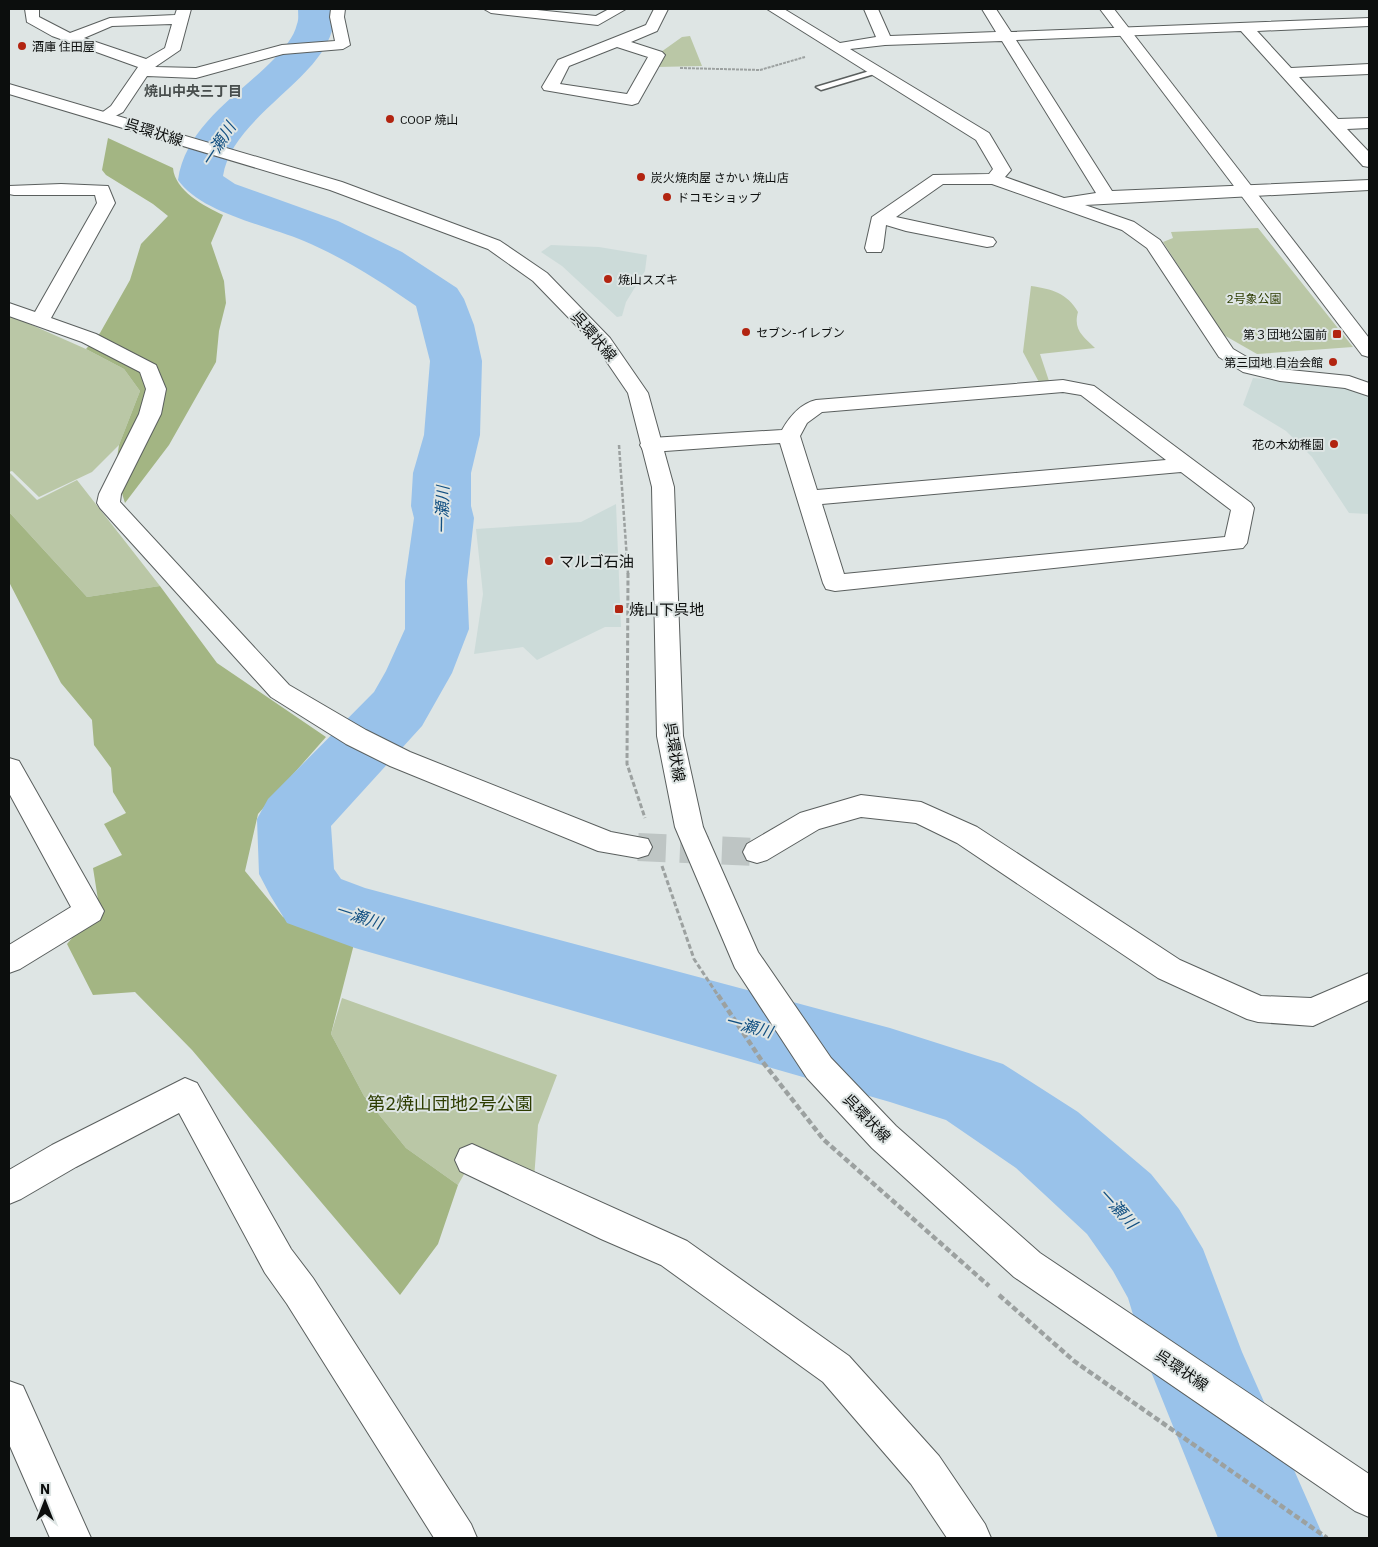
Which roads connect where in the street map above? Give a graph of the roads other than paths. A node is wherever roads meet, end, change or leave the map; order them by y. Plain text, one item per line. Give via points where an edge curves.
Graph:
1 (32, 9) edge
2 (338, 9) edge
3 (491, 9) edge
4 (619, 9) edge
5 (661, 9) edge
6 (774, 9) edge
7 (871, 9) edge
8 (989, 9) edge
9 (1107, 9) edge
10 (183, 14) edge
11 (1369, 22) edge
12 (1245, 27) junction
13 (1125, 32) junction
14 (1006, 37) junction
15 (70, 38) junction
16 (885, 41) junction
17 (617, 42) junction
18 (837, 48) junction
19 (145, 68) junction
20 (1369, 69) edge
21 (876, 72) junction
22 (1288, 73) junction
23 (821, 87) dead end
24 (9, 89) edge
25 (104, 117) junction
26 (1369, 123) edge
27 (1334, 124) junction
28 (1369, 162) edge
29 (994, 179) junction
30 (1369, 185) edge
31 (14, 190) dead end
32 (1247, 191) junction
33 (1107, 197) junction
34 (1063, 203) junction
35 (883, 218) junction
36 (987, 242) dead end
37 (874, 248) dead end
38 (9, 309) edge
39 (40, 320) junction
40 (1369, 351) edge
41 (1369, 390) edge
42 (789, 436) junction
43 (651, 445) junction
44 (1185, 464) junction
45 (808, 498) junction
46 (9, 768) edge
47 (648, 852) tunnel mouth
48 (757, 852) tunnel mouth
49 (9, 960) edge
50 (1369, 986) edge
51 (472, 1160) dead end
52 (9, 1188) edge
53 (9, 1400) edge
54 (1369, 1497) edge
55 (71, 1538) edge
56 (457, 1538) edge
57 (971, 1538) edge

1 - 15 street via 32,19
2 - 19 street via 343,45 282,50 196,73
3 - 4 street via 598,21
5 - 17 street via 652,28
6 - 18 street
7 - 16 street
8 - 14 street
9 - 13 street
10 - 15 street via 110,22
10 - 19 street via 172,50
11 - 12 street
12 - 13 street
12 - 22 street
13 - 14 street
13 - 32 street
14 - 16 street
14 - 33 street
15 - 19 street
16 - 18 street
17 - 17 street via 563,63 550,87 632,100 657,55
18 - 21 street
19 - 25 street via 117,109
20 - 22 street
21 - 23 lane
21 - 29 street via 983,137 1002,170
22 - 27 street
24 - 25 street, 呉環状線
25 - 43 street, 呉環状線 via 336,186 437,222 502,251 540,277 603,342 638,393
26 - 27 street
27 - 28 street
29 - 34 street
29 - 35 street via 939,179
30 - 32 street
31 - 39 street via 102,190 106,203
32 - 33 street
32 - 40 street
33 - 34 street
34 - 41 street via 1128,226 1154,244 1226,353 1250,368 1280,375 1349,382
35 - 36 street via 906,226
35 - 37 street via 878,221
38 - 39 street
39 - 47 street via 89,338 149,369 156,389 150,414 108,503 280,691 356,737 400,759 608,843
42 - 43 street
42 - 44 street via 799,419 816,406 1063,386 1086,390
42 - 45 street
43 - 54 street, 呉環状線 via 663,487 670,736 689,827 746,959 819,1068 884,1137 1027,1265
44 - 45 street
44 - 45 street via 1243,508 1235,543 835,583
46 - 49 street via 89,911
48 - 50 street via 810,821 861,806 921,813 967,835 1168,969 1258,1009 1313,1012
51 - 57 street via 613,1228 674,1253 836,1369 925,1470
52 - 56 street via 185,1094 278,1261 300,1290
53 - 55 street

